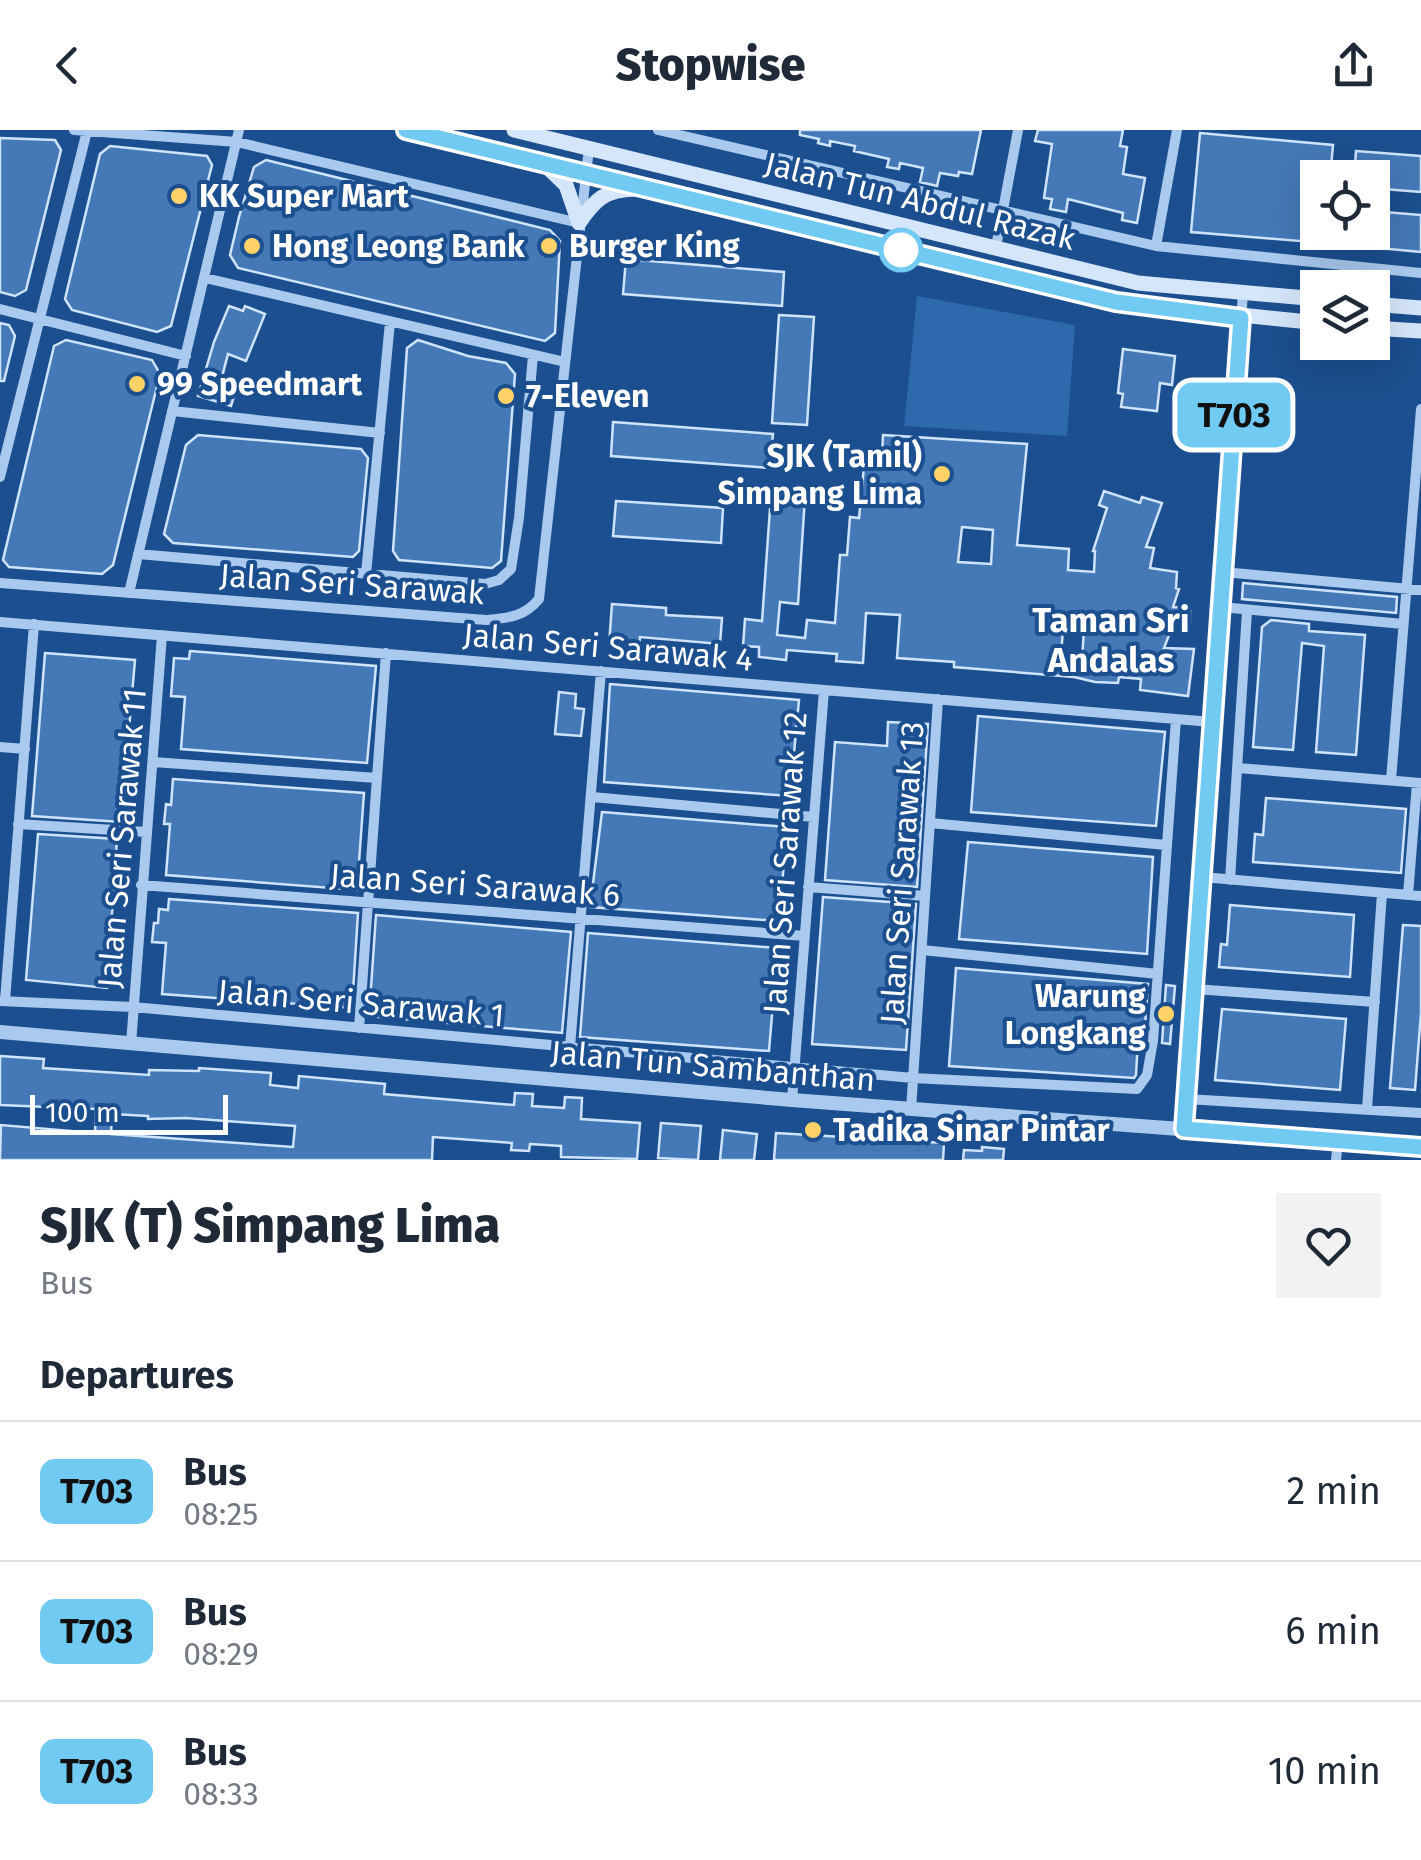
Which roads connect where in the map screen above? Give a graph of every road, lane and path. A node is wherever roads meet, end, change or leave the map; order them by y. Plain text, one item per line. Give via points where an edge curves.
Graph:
1 (406, 130) edge
2 (514, 130) edge
3 (658, 130) edge
4 (1018, 130) edge
5 (1178, 130) edge
6 (80, 131) edge
7 (238, 136) edge
8 (589, 148) junction
9 (540, 161) junction
10 (585, 172) junction
11 (705, 177) junction
12 (653, 188) junction
13 (699, 200) junction
14 (1003, 211) junction
15 (578, 223) junction
16 (1156, 246) junction
17 (996, 247) junction
18 (1421, 273) edge
19 (205, 278) junction
20 (1243, 294) junction
21 (1300, 299) edge
22 (1390, 305) edge
23 (1421, 308) edge
24 (0, 309) edge
25 (1241, 318) junction
26 (39, 319) junction
27 (390, 322) junction
28 (1300, 323) edge
29 (1390, 329) edge
30 (1421, 331) edge
31 (186, 356) junction
32 (533, 356) junction
33 (564, 362) junction
34 (1421, 409) edge
35 (172, 411) junction
36 (380, 434) junction
37 (1418, 476) edge
38 (0, 477) edge
39 (138, 554) junction
40 (1223, 572) junction
41 (366, 574) junction
42 (0, 584) edge
43 (1405, 588) junction
44 (1421, 590) edge
45 (129, 593) junction
46 (1220, 608) junction
47 (1247, 612) junction
48 (0, 622) edge
49 (34, 624) junction
50 (1402, 624) junction
51 (162, 635) junction
52 (386, 654) junction
53 (601, 671) junction
54 (824, 690) junction
55 (938, 699) junction
56 (1176, 719) junction
57 (1212, 722) junction
58 (0, 747) edge
59 (25, 748) junction
60 (153, 762) junction
61 (1238, 768) junction
62 (378, 778) junction
63 (1391, 780) junction
64 (1419, 783) edge
65 (592, 797) junction
66 (814, 817) junction
67 (930, 823) junction
68 (18, 824) junction
69 (146, 832) junction
70 (1166, 844) junction
71 (0, 876) edge
72 (1202, 877) junction
73 (13, 878) junction
74 (1230, 880) junction
75 (141, 885) junction
76 (808, 887) junction
77 (1382, 893) junction
78 (1408, 895) junction
79 (925, 896) junction
80 (1421, 896) edge
81 (369, 902) junction
82 (580, 918) junction
83 (804, 936) junction
84 (922, 950) junction
85 (1158, 974) junction
86 (1194, 990) junction
87 (2, 1001) edge
88 (1374, 1002) junction
89 (133, 1008) junction
90 (359, 1028) junction
91 (0, 1032) edge
92 (131, 1044) junction
93 (570, 1047) junction
94 (794, 1066) junction
95 (914, 1078) junction
96 (1186, 1098) junction
97 (792, 1100) junction
98 (1368, 1109) junction
99 (911, 1110) junction
100 (1421, 1113) edge
101 (1184, 1129) junction
102 (1338, 1141) junction
103 (1421, 1147) edge
104 (1336, 1160) edge

1 - 9 main road, Jalan Tun Abdul Razak
2 - 8 main road, Jalan Tun Abdul Razak
3 - 14 street
4 - 14 street
5 - 16 street
6 - 7 street
6 - 26 street
7 - 15 street
7 - 19 street
8 - 10 street, Jalan Seri Sarawak
8 - 11 main road, Jalan Tun Abdul Razak
9 - 10 main road, Jalan Tun Abdul Razak
9 - 15 main road via 566,185
10 - 12 main road, Jalan Tun Abdul Razak
10 - 15 street, Jalan Seri Sarawak
11 - 13 main road
11 - 17 main road, Jalan Tun Abdul Razak
12 - 13 main road, Jalan Tun Abdul Razak
12 - 15 main road via 604,194
13 - 25 main road, Jalan Tun Abdul Razak via 1116,302
14 - 16 street
14 - 17 street
15 - 33 street, Jalan Seri Sarawak
16 - 18 street
17 - 20 main road, Jalan Tun Abdul Razak via 1138,283
19 - 27 street
19 - 31 street
20 - 21 main road, Jalan Tun Abdul Razak
20 - 25 street
22 - 23 main road
24 - 26 street
25 - 28 main road, Jalan Tun Abdul Razak
25 - 40 street
26 - 31 street
26 - 38 street
27 - 32 street
27 - 36 street
29 - 30 main road
31 - 35 street
32 - 33 street
32 - 41 street via 511,570 485,584
33 - 45 street, Jalan Seri Sarawak via 540,599 515,618
34 - 37 street
35 - 36 street
35 - 39 street
36 - 41 street
37 - 43 street
39 - 41 street
39 - 45 street
40 - 43 street
40 - 46 street
42 - 45 street, Jalan Seri Sarawak
43 - 44 street
43 - 50 street
46 - 47 street
46 - 57 street
47 - 50 street
47 - 61 street
48 - 49 street, Jalan Seri Sarawak 4
49 - 51 street, Jalan Seri Sarawak 4
49 - 59 street
50 - 63 street
51 - 52 street, Jalan Seri Sarawak 4
51 - 60 street, Jalan Seri Sarawak 11
52 - 53 street, Jalan Seri Sarawak 4
52 - 62 street
53 - 54 street, Jalan Seri Sarawak 4
53 - 65 street
54 - 55 street, Jalan Seri Sarawak 4
54 - 66 street, Jalan Seri Sarawak 12
55 - 56 street, Jalan Seri Sarawak 4
55 - 67 street, Jalan Seri Sarawak 13
56 - 57 street, Jalan Seri Sarawak 4
56 - 70 street
57 - 72 street
58 - 59 street
59 - 68 street
60 - 62 street
60 - 69 street, Jalan Seri Sarawak 11
61 - 63 street
61 - 74 street
62 - 81 street
63 - 64 street
64 - 78 street
65 - 66 street
65 - 82 street
66 - 76 street, Jalan Seri Sarawak 12
67 - 70 street
67 - 79 street, Jalan Seri Sarawak 13
68 - 69 street
68 - 73 street
69 - 75 street, Jalan Seri Sarawak 11
70 - 85 street
71 - 73 street
72 - 74 street
72 - 86 street
73 - 87 street
74 - 77 street
75 - 81 street, Jalan Seri Sarawak 6
75 - 89 street, Jalan Seri Sarawak 11
76 - 79 street
76 - 83 street, Jalan Seri Sarawak 12
77 - 78 street
77 - 88 street
78 - 80 street
79 - 84 street, Jalan Seri Sarawak 13
81 - 82 street, Jalan Seri Sarawak 6
81 - 90 street
82 - 83 street, Jalan Seri Sarawak 6
82 - 93 street
83 - 94 street, Jalan Seri Sarawak 12
84 - 85 street
84 - 95 street, Jalan Seri Sarawak 13
85 - 95 street, Jalan Seri Sarawak 1 via 1147,1075 1137,1090
86 - 88 street
86 - 96 street
87 - 89 street, Jalan Seri Sarawak 1
88 - 98 street
89 - 90 street, Jalan Seri Sarawak 1
89 - 92 street, Jalan Seri Sarawak 11
90 - 93 street, Jalan Seri Sarawak 1
91 - 92 street, Jalan Tun Sambanthan
92 - 97 street, Jalan Tun Sambanthan
93 - 94 street, Jalan Seri Sarawak 1
94 - 95 street, Jalan Seri Sarawak 1
94 - 97 street, Jalan Seri Sarawak 12
95 - 99 street, Jalan Seri Sarawak 13
96 - 98 street
96 - 101 street
97 - 99 street, Jalan Tun Sambanthan
98 - 100 street
99 - 101 street, Jalan Tun Sambanthan
101 - 102 street, Jalan Tun Sambanthan
102 - 103 street, Jalan Tun Sambanthan
102 - 104 street

